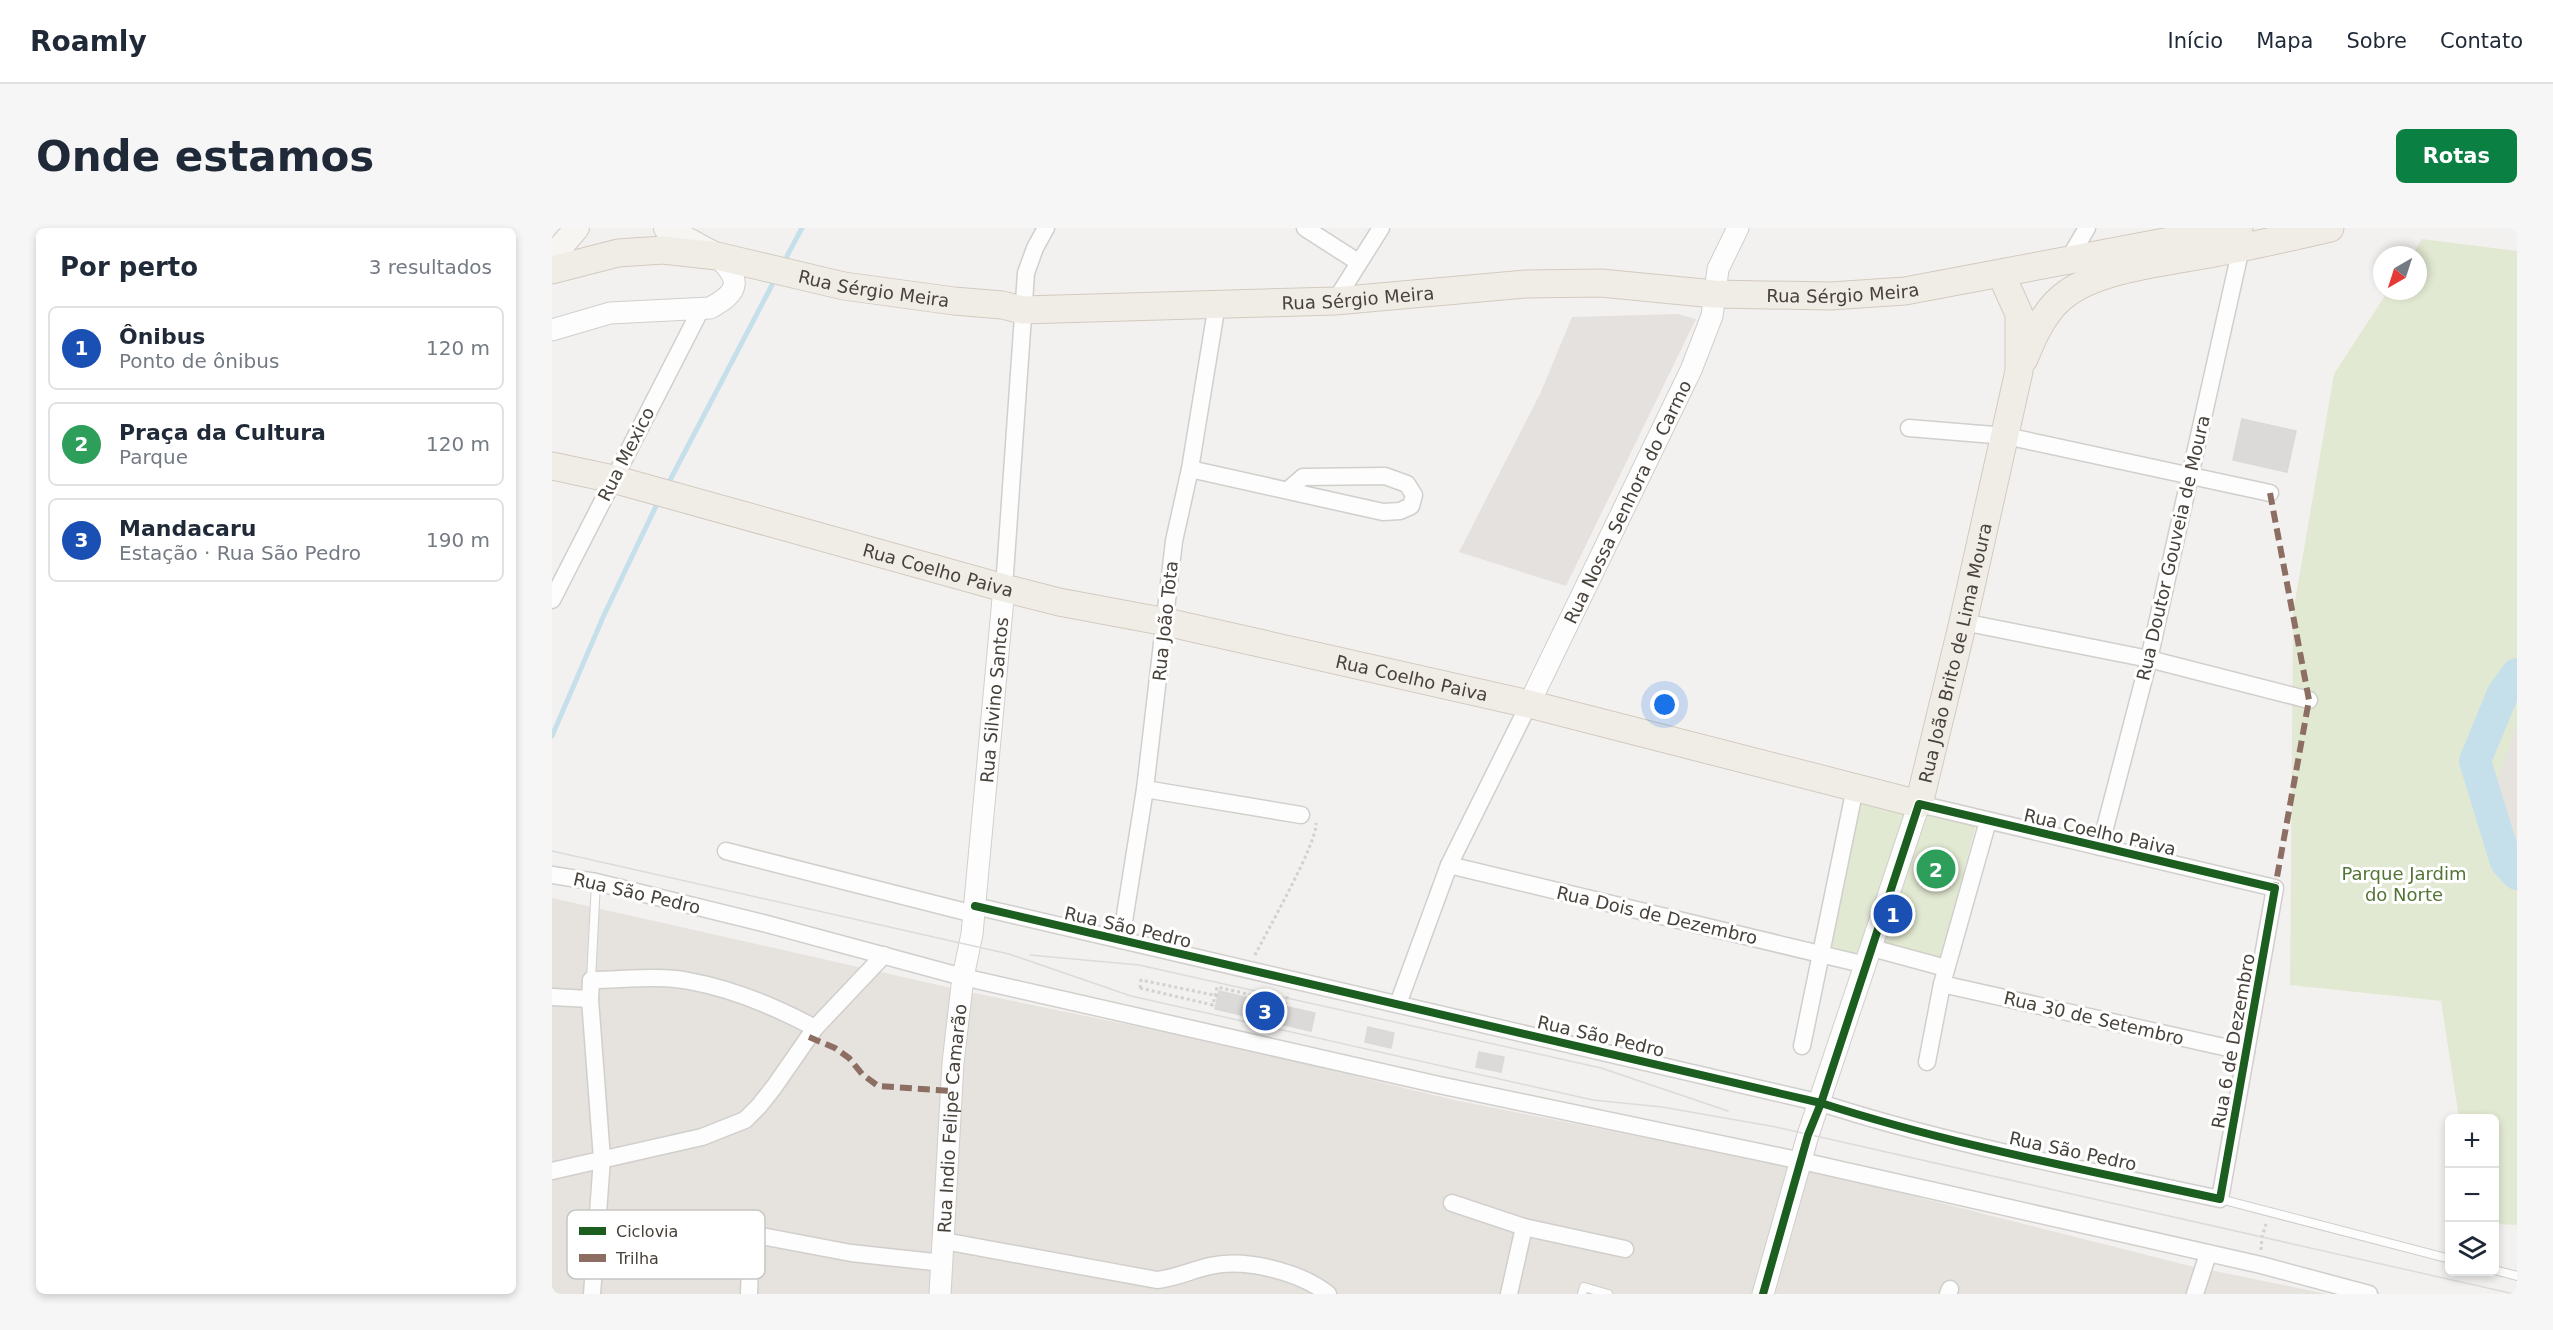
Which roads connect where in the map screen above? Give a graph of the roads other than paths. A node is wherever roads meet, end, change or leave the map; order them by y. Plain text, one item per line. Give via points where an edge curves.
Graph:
1 (577, 228) edge
2 (666, 228) edge
3 (1046, 228) edge
4 (1305, 228) edge
5 (1381, 228) edge
6 (1738, 228) edge
7 (2087, 228) edge
8 (2330, 228) edge
9 (2240, 238) edge
10 (717, 256) junction
11 (552, 257) edge
12 (1358, 262) junction
13 (2067, 262) junction
14 (552, 270) edge
15 (2001, 274) junction
16 (1714, 294) junction
17 (1335, 301) junction
18 (1217, 304) junction
19 (701, 309) junction
20 (1023, 310) junction
21 (552, 330) edge
22 (2019, 371) junction
23 (1909, 428) dead end
24 (2006, 436) junction
25 (552, 466) edge
26 (1190, 469) junction
27 (2189, 477) junction
28 (613, 479) junction
29 (1288, 490) junction
30 (2270, 493) dead end
31 (1004, 588) junction
32 (552, 600) edge
33 (1166, 622) junction
34 (1963, 622) junction
35 (2149, 659) junction
36 (2309, 700) dead end
37 (1529, 704) junction
38 (1855, 788) junction
39 (1145, 789) junction
40 (1919, 804) junction
41 (1301, 814) road end
42 (1988, 821) junction
43 (2100, 847) junction
44 (726, 851) dead end
45 (1449, 866) junction
46 (552, 875) edge
47 (596, 882) junction
48 (2275, 888) joint
49 (974, 910) junction
50 (1121, 940) junction
51 (970, 945) joint
52 (1819, 954) junction
53 (884, 955) junction
54 (1869, 957) junction
55 (1944, 976) junction
56 (963, 977) junction
57 (591, 980) junction
58 (552, 998) edge
59 (590, 999) junction
60 (1398, 1004) junction
61 (815, 1028) junction
62 (1802, 1046) dead end
63 (2246, 1052) junction
64 (1927, 1062) dead end
65 (1821, 1103) junction
66 (602, 1159) junction
67 (1802, 1161) junction
68 (552, 1170) edge
69 (2220, 1199) junction
70 (1452, 1203) dead end
71 (597, 1210) edge
72 (1524, 1227) junction
73 (765, 1237) edge
74 (944, 1241) junction
75 (1625, 1249) dead end
76 (2208, 1254) junction
77 (2445, 1258) edge
78 (943, 1263) junction
79 (2499, 1271) edge
80 (2517, 1276) edge
81 (593, 1279) edge
82 (749, 1279) edge
83 (1326, 1293) edge
84 (592, 1294) edge
85 (748, 1294) edge
86 (940, 1294) edge
87 (1509, 1294) edge
88 (1582, 1294) edge
89 (1608, 1294) edge
90 (1763, 1294) edge
91 (2195, 1294) edge
92 (2369, 1294) edge

1 - 11 main road
2 - 10 main road
3 - 20 street, Rua Silvino Santos via 1026,273
4 - 12 street
5 - 12 street
6 - 16 street, Rua Nossa Senhora do Carmo via 1718,269
7 - 13 street
8 - 9 main road
9 - 13 main road, Rua Sérgio Meira
9 - 22 main road via 2089,282 2069,292 2042,321
9 - 27 street, Rua Doutor Gouveia de Moura via 2220,351
10 - 14 main road, Rua Sérgio Meira via 663,250 618,253
10 - 19 street via 731,270 734,288 723,301
10 - 20 main road, Rua Sérgio Meira via 844,286
12 - 17 street
13 - 15 main road, Rua Sérgio Meira
15 - 16 main road, Rua Sérgio Meira via 1905,291 1831,296
15 - 22 main road via 2019,314
16 - 17 main road, Rua Sérgio Meira via 1600,283 1526,284
16 - 37 street, Rua Nossa Senhora do Carmo via 1712,316 1690,370
17 - 18 main road, Rua Sérgio Meira
18 - 20 main road, Rua Sérgio Meira
18 - 26 street, Rua João Tota
19 - 21 street via 610,313
19 - 28 street, Rua Mexico
20 - 31 street, Rua Silvino Santos
22 - 24 main road, Rua João Brito de Lima Moura
23 - 24 street
24 - 27 street
24 - 34 main road, Rua João Brito de Lima Moura
25 - 28 main road, Rua Coelho Paiva
26 - 29 street
26 - 33 street, Rua João Tota via 1174,541
27 - 30 street
27 - 35 street, Rua Doutor Gouveia de Moura
28 - 31 main road, Rua Coelho Paiva
28 - 32 street, Rua Mexico
29 - 29 street via 1303,477 1385,476 1407,484 1414,495 1411,506 1383,512
31 - 33 main road, Rua Coelho Paiva
31 - 49 street, Rua Silvino Santos
33 - 37 main road, Rua Coelho Paiva
33 - 39 street, Rua João Tota
34 - 35 street
34 - 40 main road, Rua João Brito de Lima Moura
35 - 36 street
35 - 43 street, Rua Doutor Gouveia de Moura
37 - 38 main road, Rua Coelho Paiva
37 - 45 street
38 - 40 main road, Rua Coelho Paiva
38 - 52 street
39 - 41 street
39 - 50 street, Rua João Tota
40 - 42 street, Rua Coelho Paiva
40 - 54 street, Rua João Brito de Lima Moura
42 - 43 street, Rua Coelho Paiva
42 - 55 street
43 - 48 street, Rua Coelho Paiva
44 - 49 street, Rua São Pedro
45 - 52 street, Rua Dois de Dezembro
45 - 60 street
46 - 47 street, Rua São Pedro
47 - 53 street, Rua São Pedro
47 - 57 lane
48 - 63 street, Rua 6 de Dezembro
49 - 50 street, Rua São Pedro
49 - 51 street, Rua Silvino Santos
50 - 60 street, Rua São Pedro
51 - 56 street, Rua Indio Felipe Camarão
52 - 54 street, Rua Dois de Dezembro
52 - 62 street
53 - 56 street, Rua São Pedro
53 - 61 street
54 - 55 street, Rua 30 de Setembro
54 - 65 street, Rua João Brito de Lima Moura
55 - 63 street, Rua 30 de Setembro
55 - 64 street
56 - 67 street, Rua São Pedro via 1439,1085
56 - 74 street, Rua Indio Felipe Camarão via 953,1063
57 - 59 street
57 - 61 street via 688,981 786,1012
58 - 59 street
59 - 66 street
60 - 65 street, Rua São Pedro
61 - 66 street via 774,1087 745,1120 702,1137
63 - 69 street, Rua 6 de Dezembro
65 - 67 street, Rua João Brito de Lima Moura
65 - 69 street, Rua São Pedro via 1996,1150
66 - 68 street
66 - 71 street
67 - 76 street, Rua São Pedro
67 - 90 street, Rua João Brito de Lima Moura
69 - 77 lane
70 - 72 street
72 - 75 street
72 - 87 street
73 - 78 street via 851,1253
74 - 78 street, Rua Indio Felipe Camarão
74 - 83 street via 1157,1280 1212,1265 1262,1266
76 - 91 street
76 - 92 street, Rua São Pedro via 2261,1264
78 - 86 street, Rua Indio Felipe Camarão
79 - 80 lane
81 - 84 street
82 - 85 street
88 - 89 lane via 1584,1287

